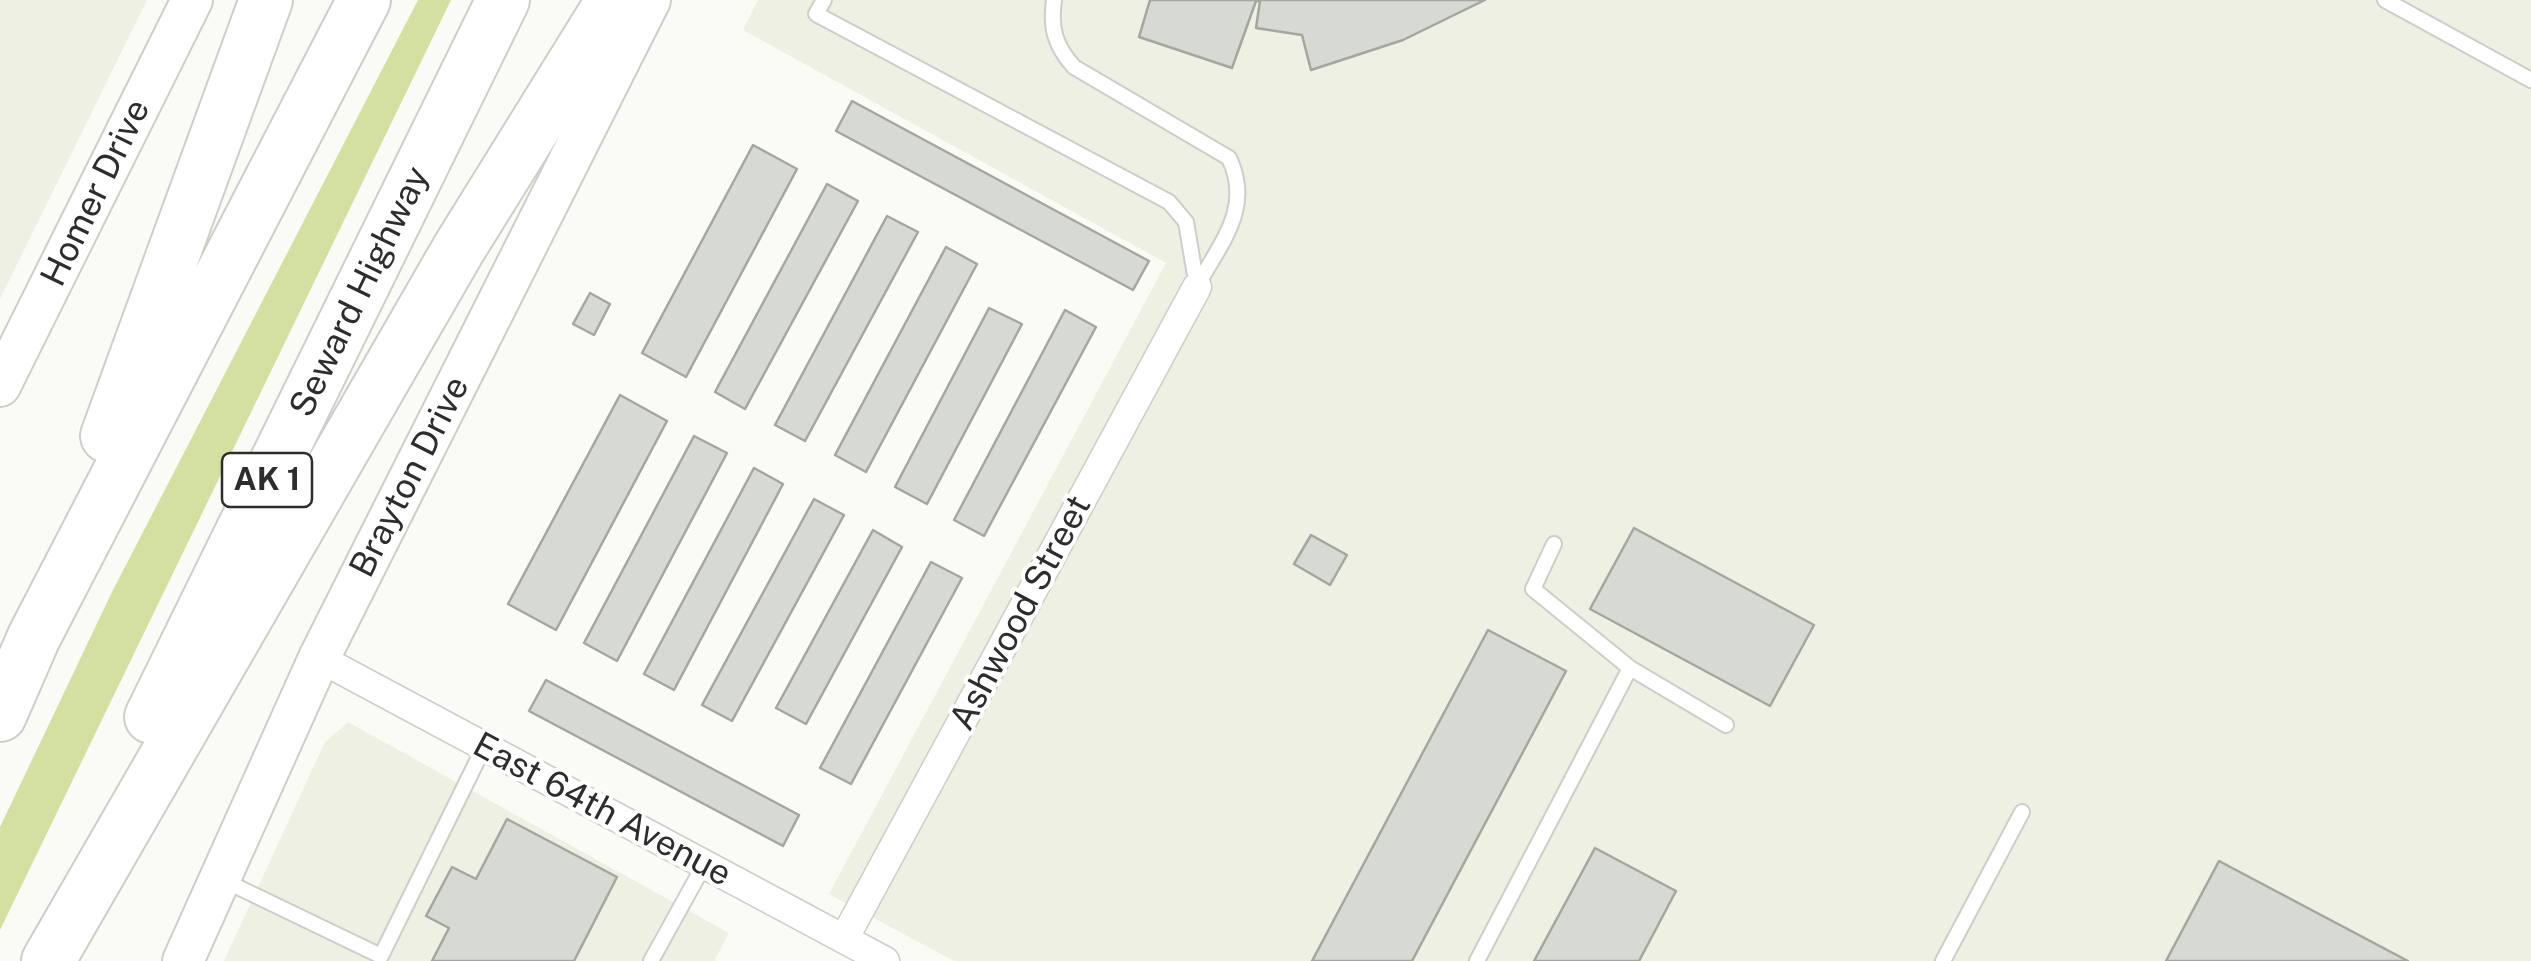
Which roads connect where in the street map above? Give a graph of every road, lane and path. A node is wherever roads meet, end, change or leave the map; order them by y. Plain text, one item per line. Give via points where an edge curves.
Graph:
1 (192, 0) edge
2 (266, 0) edge
3 (364, 0) edge
4 (503, 0) edge
5 (613, 0) edge
6 (650, 0) edge
7 (824, 0) edge
8 (1054, 0) edge
9 (2385, 0) edge
10 (2531, 80) edge
11 (1197, 287) junction
12 (0, 386) edge
13 (1554, 544) dead end
14 (34, 637) junction
15 (319, 658) junction
16 (1630, 668) junction
17 (0, 715) edge
18 (1726, 725) dead end
19 (484, 747) junction
20 (2022, 812) dead end
21 (704, 864) junction
22 (220, 879) junction
23 (844, 939) junction
24 (380, 958) edge
25 (32, 961) edge
26 (48, 961) edge
27 (183, 961) edge
28 (652, 961) edge
29 (885, 961) edge
30 (1477, 961) edge
31 (1942, 961) edge

1 - 12 street, Homer Drive
2 - 14 highway
3 - 14 highway
4 - 25 highway, Seward Highway / AK 1
5 - 26 highway via 458,250
6 - 15 street, Brayton Drive
7 - 11 lane via 816,14 1168,202 1186,222
8 - 11 lane via 1058,50 1074,67 1229,158 1240,193 1238,212
9 - 10 lane
11 - 23 street, Ashwood Street
13 - 16 lane via 1533,589
14 - 17 highway
15 - 19 street, East 64th Avenue
15 - 22 street, Brayton Drive
16 - 18 lane
16 - 30 lane
19 - 21 street, East 64th Avenue
19 - 24 lane
20 - 31 lane
21 - 23 street, East 64th Avenue
21 - 28 lane
22 - 24 lane
22 - 27 street, Brayton Drive
23 - 29 street, East 64th Avenue

